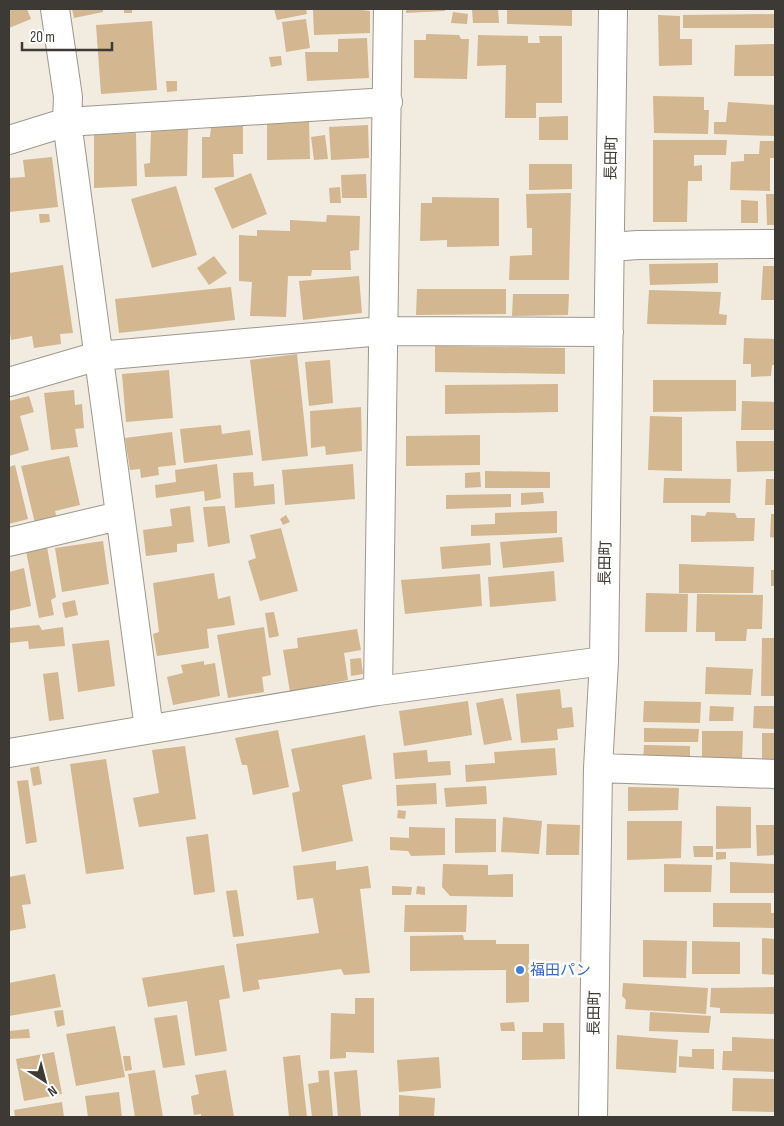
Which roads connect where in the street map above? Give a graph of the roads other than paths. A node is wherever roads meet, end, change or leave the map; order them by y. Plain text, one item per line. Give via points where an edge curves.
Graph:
1 (55, 9) edge
2 (388, 9) edge
3 (613, 9) edge
4 (388, 102) junction
5 (67, 122) junction
6 (9, 140) edge
7 (775, 244) edge
8 (610, 247) junction
9 (382, 330) junction
10 (609, 332) junction
11 (98, 356) junction
12 (9, 382) edge
13 (119, 516) junction
14 (9, 542) edge
15 (604, 661) junction
16 (378, 691) junction
17 (149, 729) junction
18 (9, 753) edge
19 (598, 768) junction
20 (775, 774) edge
21 (593, 1117) edge

1 - 5 street via 68,98
2 - 4 street
3 - 8 street, 長田町
4 - 5 street
4 - 9 street
5 - 6 street
5 - 11 street
7 - 8 street
8 - 10 street, 長田町
9 - 10 street
9 - 11 street
9 - 16 street
10 - 15 street, 長田町
11 - 12 street
11 - 13 street
13 - 14 street
13 - 17 street
15 - 16 street
15 - 19 street, 長田町
16 - 17 street
17 - 18 street
19 - 20 street
19 - 21 street, 長田町

